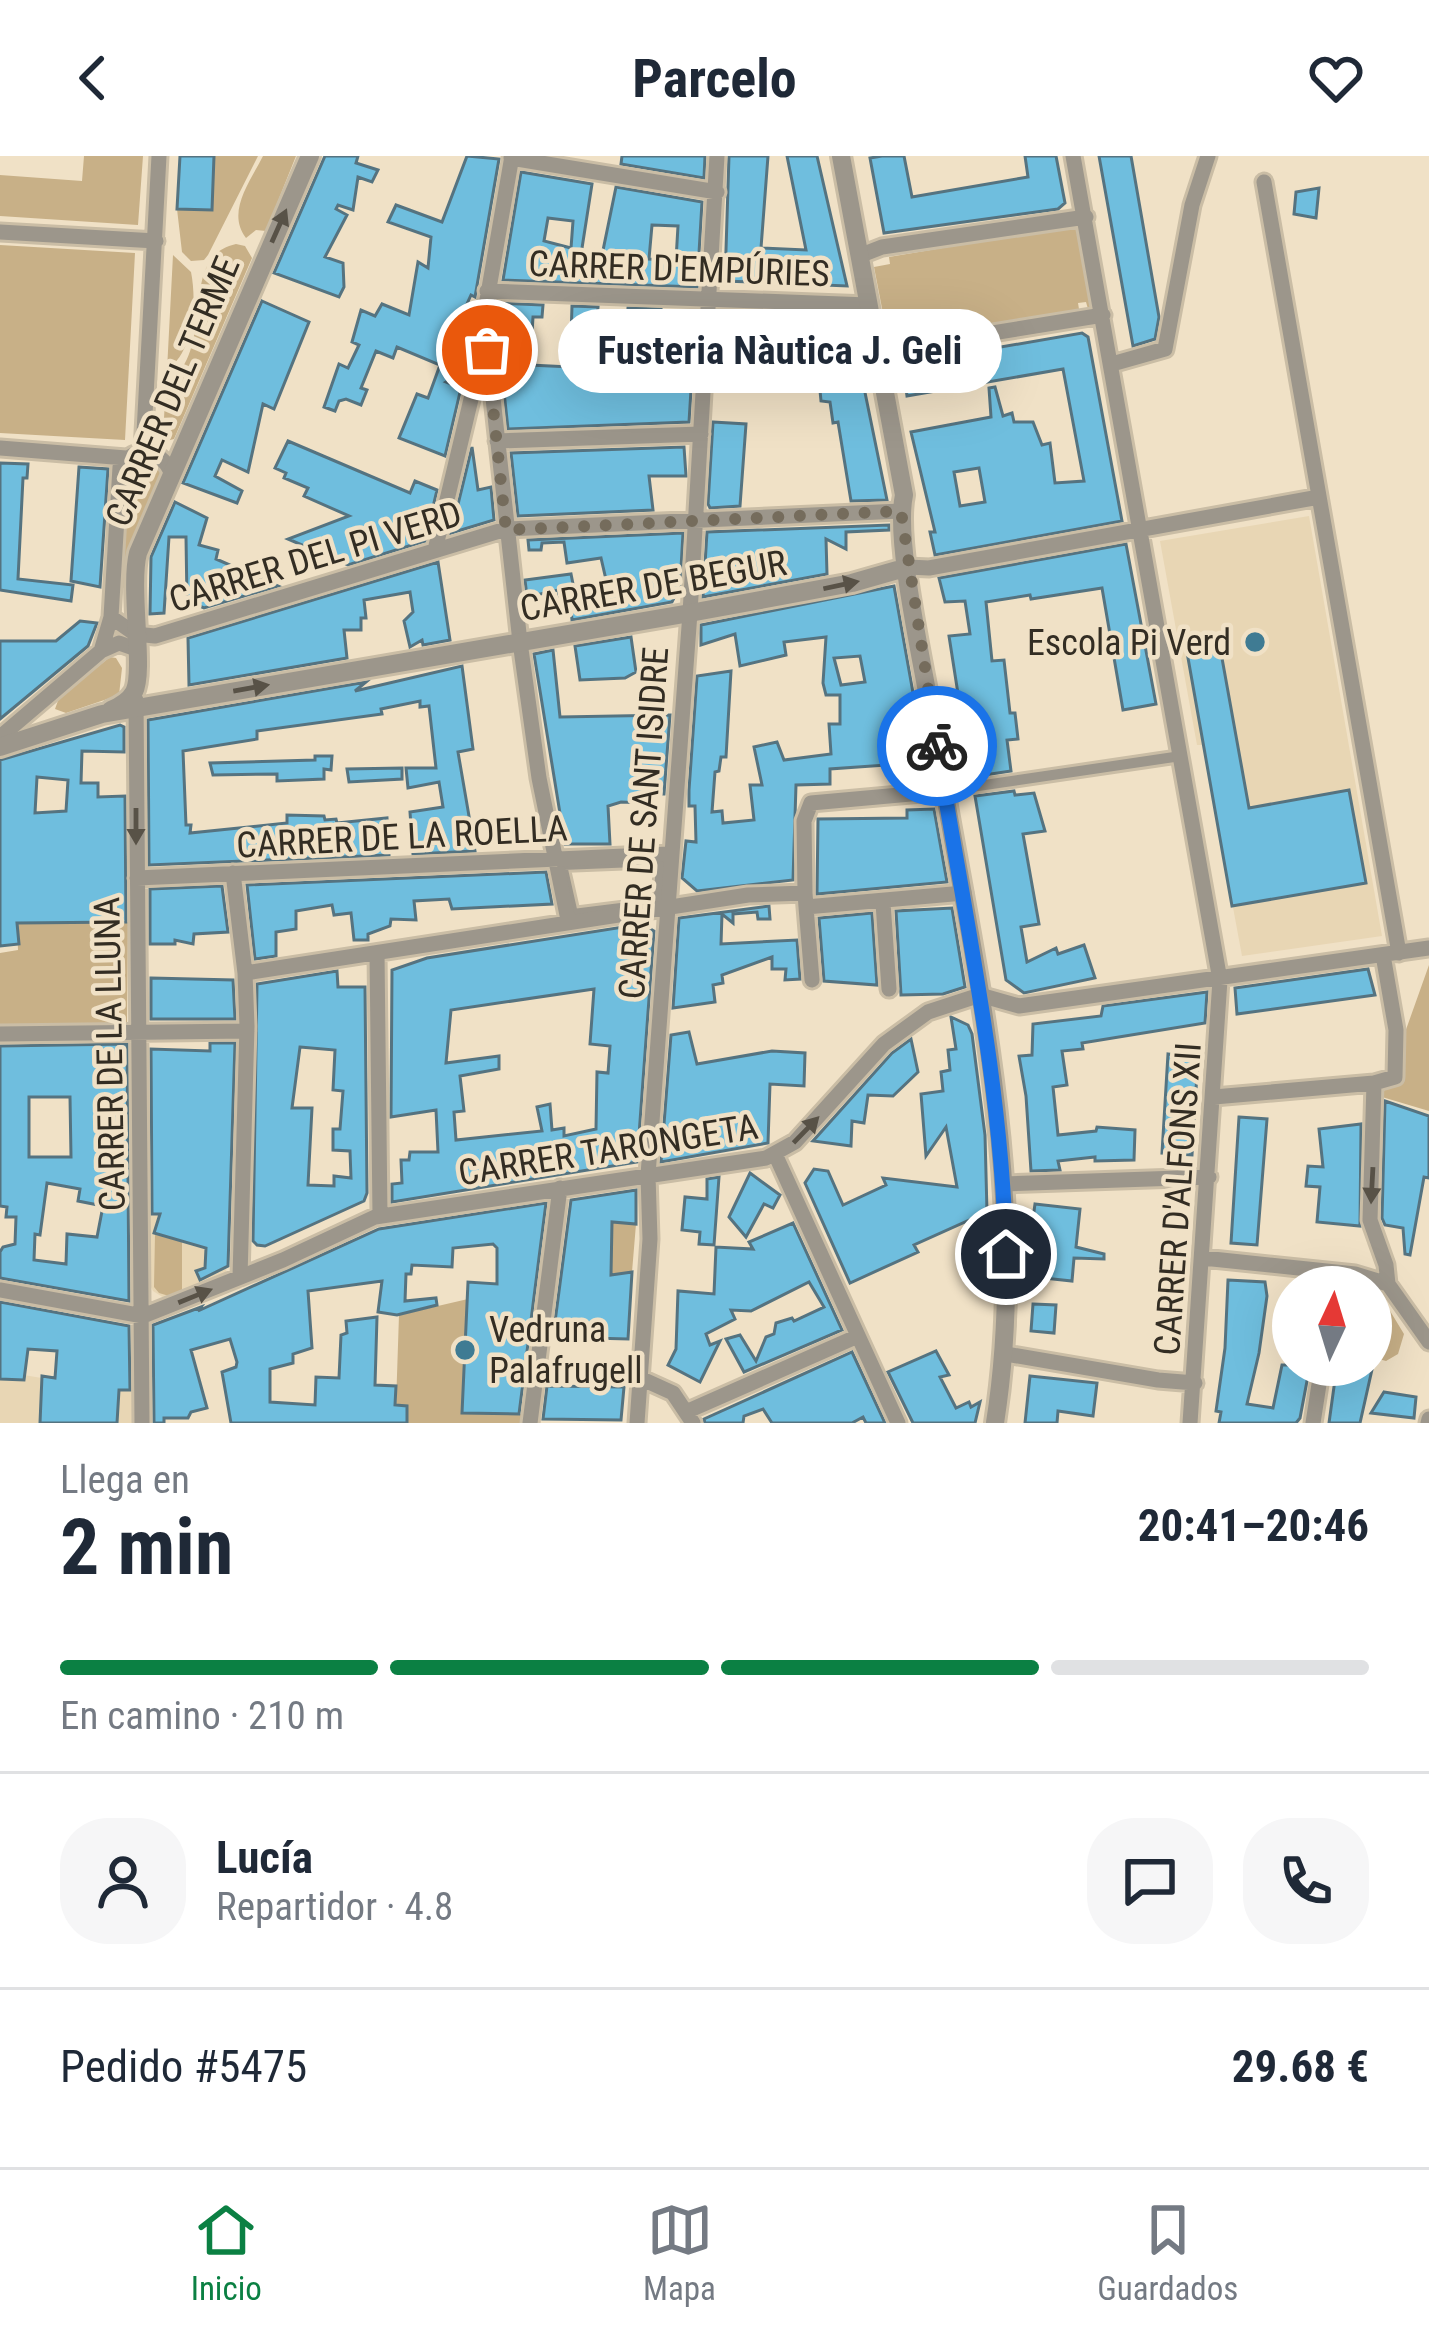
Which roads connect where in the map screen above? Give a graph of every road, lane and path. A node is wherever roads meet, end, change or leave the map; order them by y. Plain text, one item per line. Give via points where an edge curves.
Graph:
1 (159, 156) edge
2 (310, 156) edge
3 (717, 156) edge
4 (841, 156) edge
5 (1073, 156) edge
6 (1208, 156) edge
7 (512, 157) edge
8 (1264, 182) dead end
9 (717, 192) junction
10 (1086, 218) junction
11 (0, 232) edge
12 (156, 241) junction
13 (859, 256) junction
14 (487, 291) junction
15 (710, 300) junction
16 (868, 305) junction
17 (1103, 315) junction
18 (486, 338) junction
19 (875, 352) junction
20 (1112, 364) junction
21 (701, 434) junction
22 (497, 442) junction
23 (0, 448) edge
24 (134, 455) junction
25 (171, 472) junction
26 (1319, 497) junction
27 (901, 511) junction
28 (696, 520) junction
29 (506, 530) junction
30 (1141, 530) junction
31 (435, 550) junction
32 (908, 567) junction
33 (690, 613) junction
34 (111, 617) junction
35 (136, 642) junction
36 (520, 642) junction
37 (100, 651) junction
38 (137, 685) junction
39 (46, 699) junction
40 (135, 709) junction
41 (101, 714) junction
42 (63, 725) junction
43 (0, 737) edge
44 (0, 747) edge
45 (1181, 757) junction
46 (944, 791) junction
47 (665, 857) junction
48 (555, 859) junction
49 (233, 873) junction
50 (137, 878) junction
51 (964, 893) junction
52 (806, 900) junction
53 (883, 903) junction
54 (666, 907) junction
55 (568, 920) junction
56 (1429, 948) edge
57 (377, 953) junction
58 (1391, 954) junction
59 (245, 973) junction
60 (812, 980) dead end
61 (1220, 980) junction
62 (889, 989) dead end
63 (980, 995) junction
64 (247, 1031) junction
65 (138, 1033) junction
66 (0, 1034) edge
67 (1374, 1083) junction
68 (1214, 1097) junction
69 (775, 1154) junction
70 (647, 1175) junction
71 (1209, 1177) junction
72 (1004, 1184) junction
73 (560, 1188) junction
74 (380, 1216) junction
75 (1203, 1258) junction
76 (1386, 1266) edge
77 (1272, 1270) edge
78 (240, 1277) junction
79 (0, 1290) edge
80 (1392, 1290) edge
81 (143, 1316) junction
82 (858, 1336) junction
83 (1429, 1342) edge
84 (1006, 1354) junction
85 (640, 1378) junction
86 (1195, 1383) junction
87 (1319, 1386) edge
88 (690, 1417) edge
89 (142, 1423) edge
90 (530, 1423) edge
91 (637, 1423) edge
92 (898, 1423) edge
93 (995, 1423) edge
94 (1190, 1423) edge
95 (1313, 1423) edge

1 - 12 street
25 -> 2 street, CARRER DEL TERME
3 - 9 street, CARRER DE SANT ISIDRE
4 - 13 street
5 - 10 street, CARRER D'ALFONS XII
6 - 20 street via 1165,350
7 - 9 street
7 - 14 street
8 - 26 street
9 - 15 street, CARRER DE SANT ISIDRE
10 - 13 street
10 - 17 street, CARRER D'ALFONS XII
11 - 12 street
12 - 24 street
13 - 16 street
14 - 15 street, CARRER D'EMPÚRIES
14 - 18 street
15 - 16 street, CARRER D'EMPÚRIES
15 - 21 street, CARRER DE SANT ISIDRE
16 - 19 street
17 - 19 street
17 - 20 street, CARRER D'ALFONS XII
18 - 22 street
18 - 31 street
19 - 27 street
20 - 30 street, CARRER D'ALFONS XII
21 - 22 street
21 - 28 street, CARRER DE SANT ISIDRE
22 - 29 street
23 - 24 street
24 - 25 street via 161,457
24 - 34 street via 118,475
25 - 35 street, CARRER DEL TERME via 134,567
26 - 30 street, CARRER DE BEGUR
26 - 58 street
27 - 28 street, CARRER DEL PI VERD
27 - 32 street
28 - 29 street, CARRER DEL PI VERD
28 - 33 street, CARRER DE SANT ISIDRE
29 - 31 street, CARRER DEL PI VERD
29 - 36 street
30 - 32 street, CARRER DE BEGUR
30 - 45 street, CARRER D'ALFONS XII
31 - 35 street, CARRER DEL PI VERD
33 -> 32 street, CARRER DE BEGUR
32 - 46 street
33 - 36 street, CARRER DE BEGUR
33 - 47 street, CARRER DE SANT ISIDRE
34 - 35 street, CARRER DEL PI VERD
34 - 37 street
35 - 37 street
35 - 38 street, CARRER DEL TERME
40 -> 36 street, CARRER DE BEGUR
36 - 48 street
37 - 39 street
38 - 40 street, CARRER DE LA LLUNA
38 - 41 street via 123,704
39 - 42 street via 49,719
39 - 43 street
40 - 41 street, CARRER DE BEGUR
40 -> 50 street, CARRER DE LA LLUNA
41 - 42 street, CARRER DE BEGUR
42 - 44 street, CARRER DE BEGUR
45 - 46 street
45 - 61 street, CARRER D'ALFONS XII
46 - 51 street
46 - 52 street via 812,803 804,820
47 - 47 street via 652,904 573,914 562,865
47 - 48 street, CARRER DE LA ROELLA
47 - 54 street, CARRER DE SANT ISIDRE
48 - 49 street, CARRER DE LA ROELLA
48 - 55 street
49 - 50 street, CARRER DE LA ROELLA
49 - 59 street
50 - 65 street, CARRER DE LA LLUNA
51 - 53 street
51 - 63 street
52 - 53 street
52 - 54 street via 748,895
52 - 60 street
53 - 62 street
54 - 55 street
54 - 70 street, CARRER DE SANT ISIDRE
55 - 57 street
56 - 58 street, CARRER TARONGETA
57 - 59 street
57 - 74 street
58 - 61 street, CARRER TARONGETA
58 - 67 street via 1395,1077
59 - 64 street
61 - 63 street, CARRER TARONGETA via 1019,1006
61 - 68 street, CARRER D'ALFONS XII
69 -> 63 street, CARRER TARONGETA via 910,1023
63 - 72 street
64 - 65 street
64 - 78 street
65 - 66 street
65 - 81 street, CARRER DE LA LLUNA
67 - 68 street
67 -> 76 street via 1370,1220
68 - 71 street, CARRER D'ALFONS XII
69 - 70 street, CARRER TARONGETA
69 - 82 street
70 - 73 street, CARRER TARONGETA
70 - 85 street, CARRER DE SANT ISIDRE
71 - 72 street
71 - 75 street, CARRER D'ALFONS XII
72 - 84 street
73 - 74 street, CARRER TARONGETA
73 - 90 street
74 - 78 street, CARRER TARONGETA
75 - 77 street
75 - 86 street, CARRER D'ALFONS XII
81 -> 78 street, CARRER TARONGETA
79 - 81 street
80 - 83 street
81 - 89 street, CARRER DE LA LLUNA
82 - 88 street
82 - 92 street
84 - 86 street
84 - 93 street
85 - 88 street via 667,1389
85 - 91 street, CARRER DE SANT ISIDRE
86 - 94 street, CARRER D'ALFONS XII
87 - 95 street

